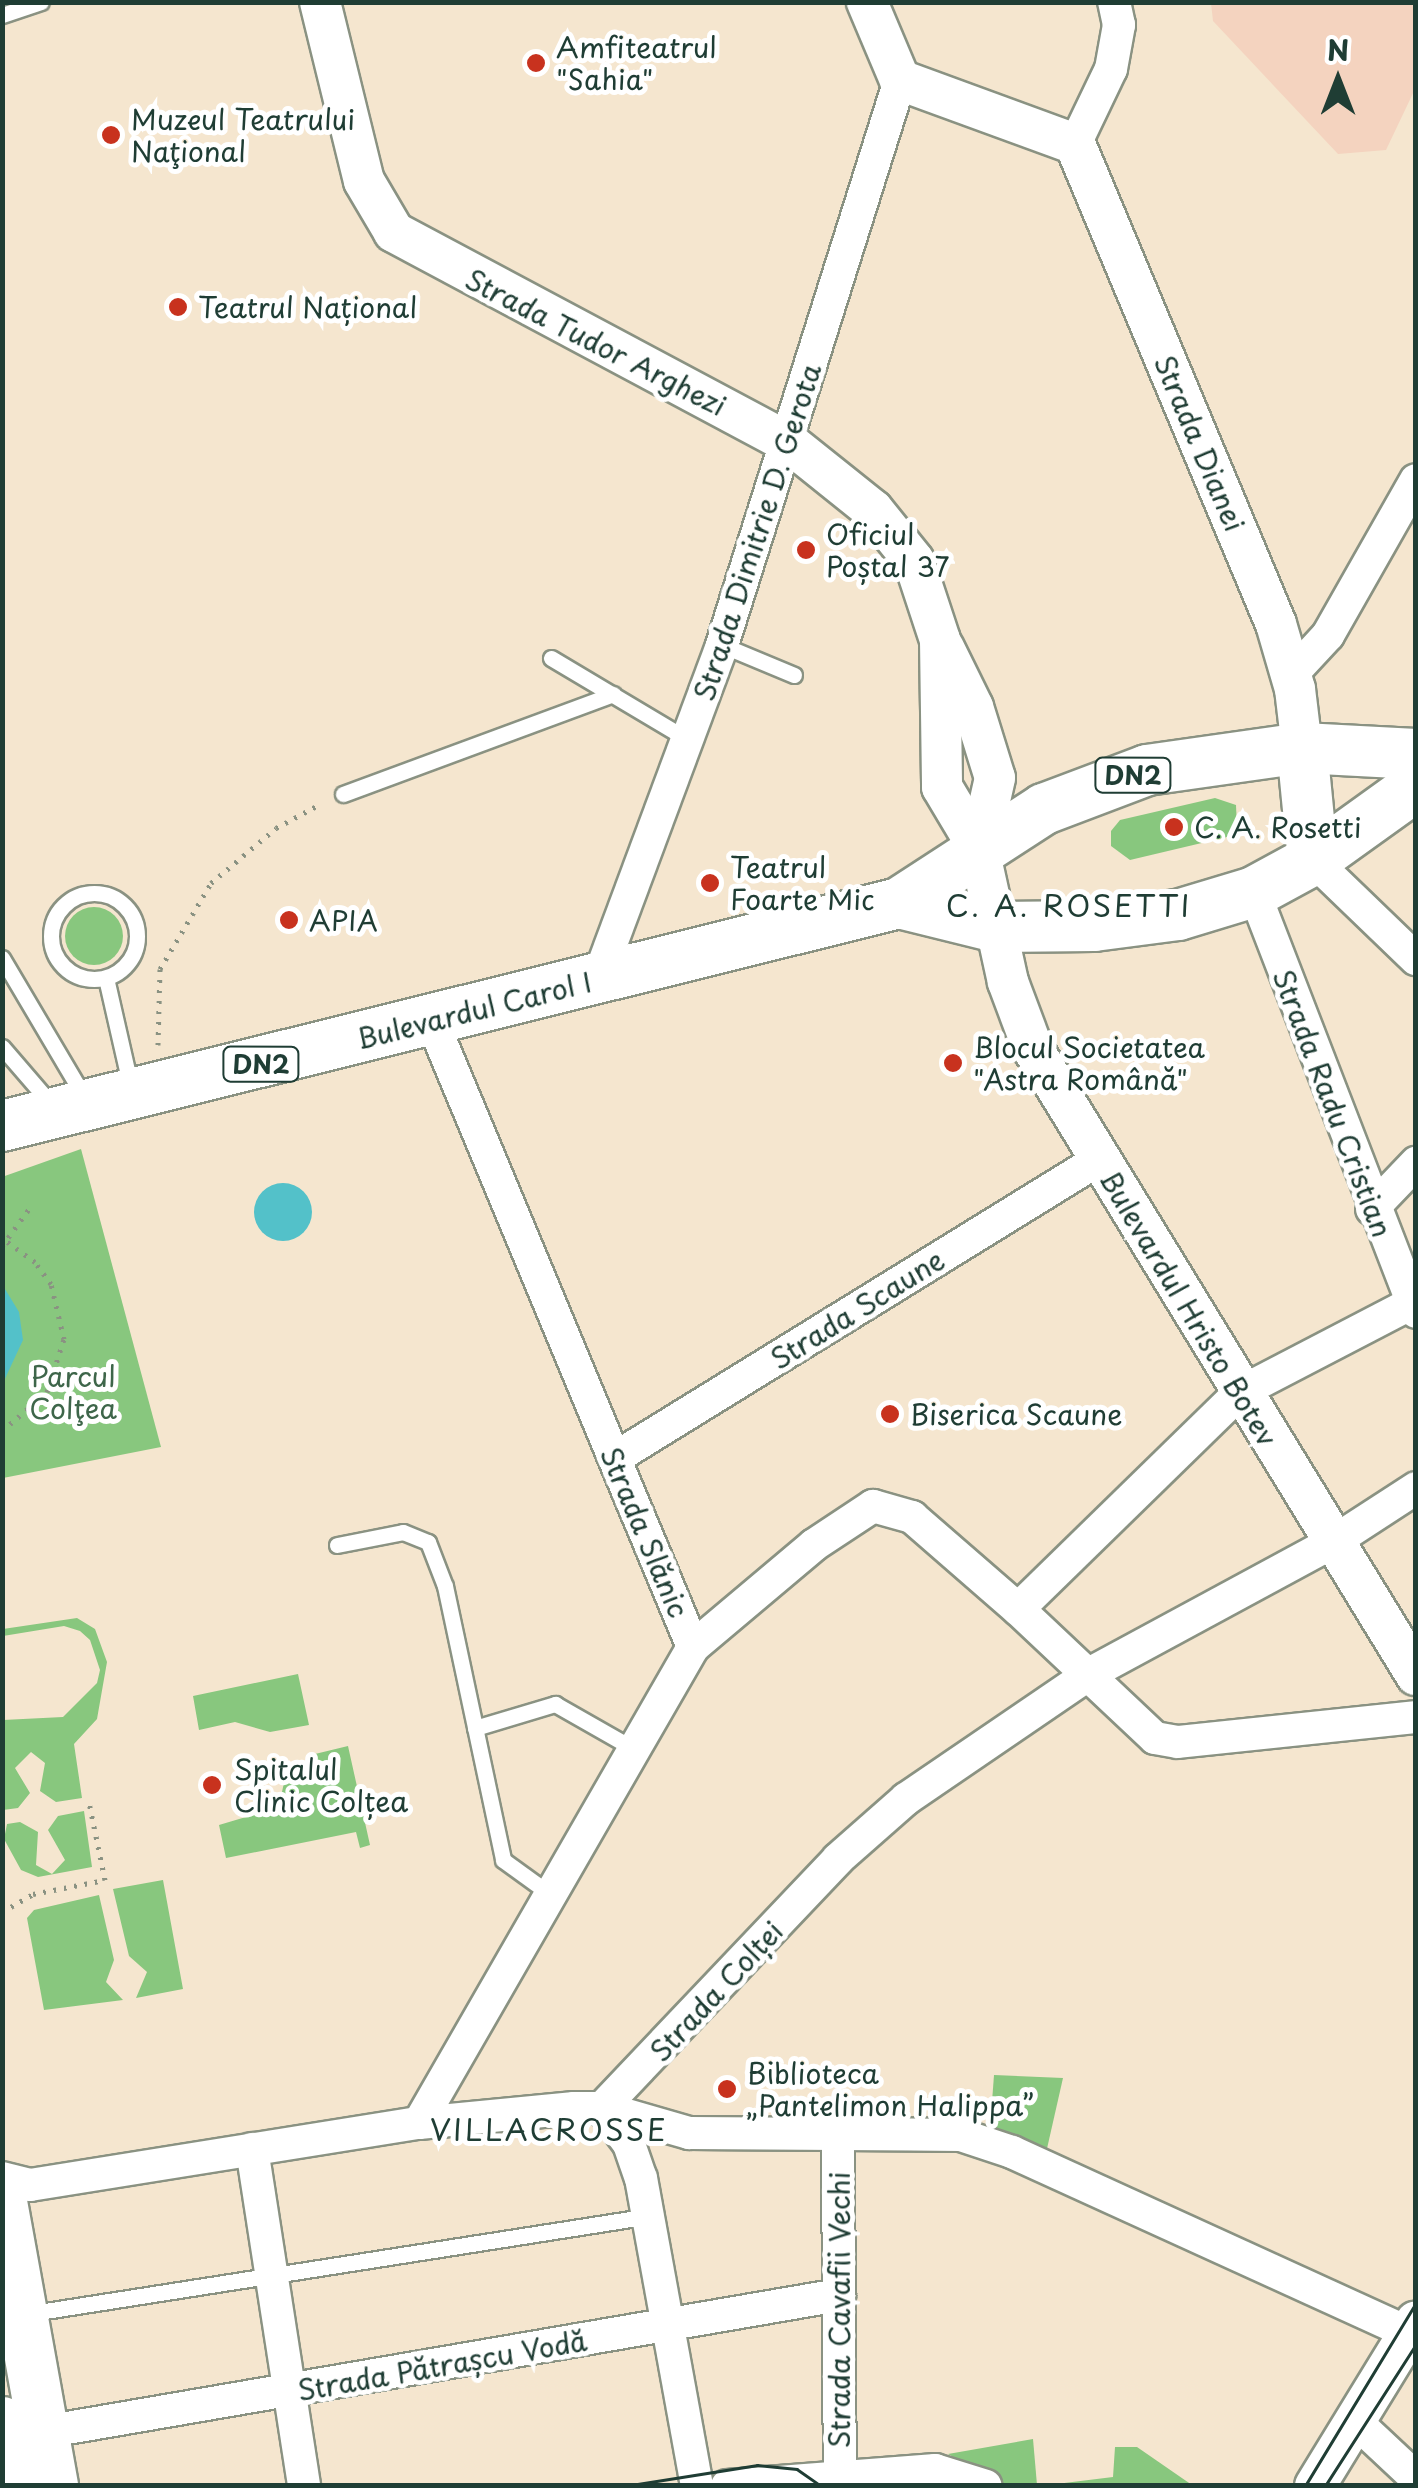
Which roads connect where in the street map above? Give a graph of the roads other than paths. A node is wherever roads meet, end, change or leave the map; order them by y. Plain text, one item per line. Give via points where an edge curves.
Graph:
1 (40, 2) edge
2 (320, 2) edge
3 (867, 2) edge
4 (1114, 2) edge
5 (2, 15) edge
6 (900, 80) junction
7 (1075, 144) junction
8 (788, 442) junction
9 (1416, 480) edge
10 (722, 644) junction
11 (551, 658) dead end
12 (1292, 674) junction
13 (794, 675) dead end
14 (613, 694) junction
15 (687, 739) junction
16 (1302, 748) junction
17 (1416, 754) edge
18 (1416, 786) edge
19 (343, 794) road end
20 (979, 849) junction
21 (1313, 860) junction
22 (1254, 892) junction
23 (899, 903) junction
24 (996, 927) junction
25 (2, 958) edge
26 (1416, 958) edge
27 (106, 978) junction
28 (598, 978) junction
29 (432, 1020) junction
30 (2, 1047) edge
31 (67, 1113) edge
32 (2, 1144) edge
33 (1098, 1160) junction
34 (1416, 1164) edge
35 (1372, 1209) junction
36 (1414, 1308) edge
37 (1240, 1392) junction
38 (615, 1458) junction
39 (1416, 1488) edge
40 (1333, 1542) junction
41 (337, 1545) dead end
42 (1018, 1608) junction
43 (693, 1647) junction
44 (1090, 1674) junction
45 (1416, 1674) edge
46 (1416, 1716) edge
47 (475, 1728) junction
48 (634, 1749) junction
49 (550, 1894) junction
50 (602, 2108) junction
51 (419, 2123) junction
52 (838, 2134) junction
53 (252, 2149) junction
54 (2, 2178) edge
55 (2, 2202) edge
56 (650, 2216) junction
57 (272, 2279) junction
58 (840, 2295) junction
59 (24, 2314) junction
60 (669, 2325) junction
61 (1412, 2327) edge
62 (290, 2392) junction
63 (1355, 2422) junction
64 (23, 2427) edge
65 (1416, 2478) edge
66 (840, 2480) edge
67 (791, 2482) edge
68 (13, 2486) edge
69 (53, 2486) edge
70 (304, 2486) edge
71 (696, 2486) edge
72 (727, 2486) edge
73 (986, 2486) edge
74 (1314, 2486) edge

1 - 5 lane
2 - 8 street, Strada Tudor Arghezi via 364,181 394,232
3 - 6 street
4 - 7 street via 1119,26 1112,69
6 - 7 street
6 - 8 street, Strada Dimitrie D. Gerota
7 - 12 street, Strada Dianei
8 - 10 street, Strada Dimitrie D. Gerota
8 - 20 street, Strada Tudor Arghezi via 840,478 898,540 924,583 940,640 992,761 995,778
9 - 12 street via 1328,635
10 - 13 lane
10 - 15 street, Strada Dimitrie D. Gerota
11 - 14 lane
12 - 16 street, Strada Dianei
14 - 15 lane
14 - 19 lane
15 - 28 street, Strada Dimitrie D. Gerota
16 - 17 main road, DN2
16 - 20 main road, DN2 via 1147,770 1044,809
16 - 21 main road
18 - 21 main road, DN2
20 - 23 main road, DN2
20 - 24 street, Bulevardul Hristo Botev
21 - 22 main road, DN2
21 - 26 street
22 - 24 main road, DN2 via 1135,922
22 - 35 street, Strada Radu Cristian
23 - 24 main road, DN2
23 - 28 main road, Bulevardul Carol I / DN2
24 - 33 street, Bulevardul Hristo Botev via 1033,1049
25 - 31 lane
27 - 27 lane via 135,950 135,924 107,895 79,896 66,903 52,928 56,957 77,976
27 - 31 lane
28 - 29 main road, Bulevardul Carol I / DN2
29 - 31 main road, Bulevardul Carol I / DN2
29 - 38 street, Strada Slănic
30 - 31 lane
31 - 32 main road, Bulevardul Carol I / DN2
33 - 37 street, Bulevardul Hristo Botev
33 - 38 street, Strada Scaune
34 - 35 street
35 - 36 street, Strada Radu Cristian
36 - 37 street
37 - 40 street, Bulevardul Hristo Botev
37 - 42 street
38 - 43 street, Strada Slănic
39 - 40 street, Strada Colței
40 - 44 street, Strada Colței
40 - 45 street, Bulevardul Hristo Botev
41 - 47 lane via 403,1532 428,1542
42 - 43 street via 912,1517 873,1506 814,1545
42 - 44 street
43 - 48 street, Strada Slănic
44 - 46 street via 1155,1738
44 - 50 street, Strada Colței via 866,1832
47 - 48 lane via 556,1704
47 - 49 lane via 502,1860
48 - 49 street, Strada Slănic
49 - 51 street, Strada Slănic
50 - 51 street
50 - 52 street via 689,2133
50 - 56 street via 636,2159
51 - 53 street
52 - 58 street, Strada Cavafii Vechi
52 - 61 street via 986,2141
53 - 54 street via 30,2184
53 - 57 street
55 - 59 main road
56 - 57 lane
56 - 60 street
57 - 59 lane
57 - 62 street
58 - 60 street, Strada Pătrașcu Vodă
58 - 66 street, Strada Cavafii Vechi
59 - 64 main road
60 - 62 street, Strada Pătrașcu Vodă
60 - 71 street
61 - 63 street
62 - 64 street, Strada Pătrașcu Vodă
62 - 70 street
63 - 65 street
63 - 74 street
64 - 68 main road
64 - 69 main road
66 - 67 street
66 - 73 street via 935,2470
67 - 72 street

